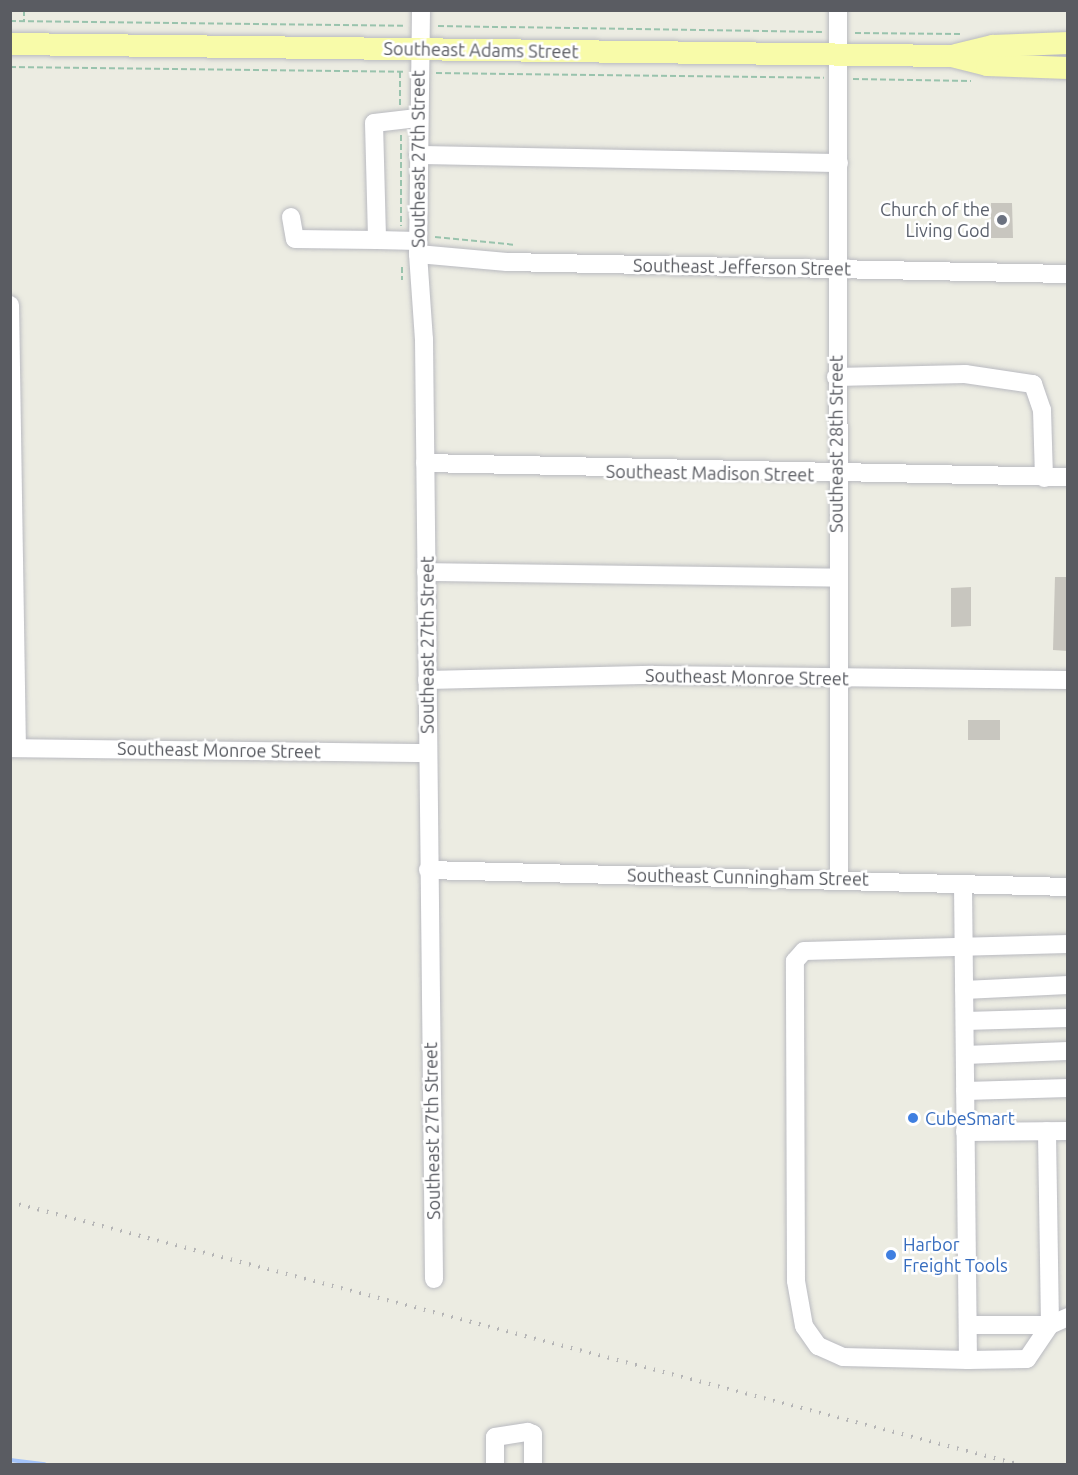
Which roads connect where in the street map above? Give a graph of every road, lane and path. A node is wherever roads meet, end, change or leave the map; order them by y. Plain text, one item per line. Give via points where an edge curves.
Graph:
1 (24, 10) edge
2 (838, 10) edge
3 (421, 18) edge
4 (10, 21) edge
5 (24, 21) junction
6 (968, 34) dead end
7 (1068, 43) edge
8 (10, 44) edge
9 (836, 44) junction
10 (419, 50) junction
11 (952, 56) junction
12 (10, 67) edge
13 (1068, 68) edge
14 (409, 73) junction
15 (836, 78) junction
16 (973, 81) dead end
17 (409, 118) junction
18 (418, 154) junction
19 (839, 163) junction
20 (291, 218) dead end
21 (435, 226) dead end
22 (377, 240) junction
23 (412, 245) junction
24 (520, 246) dead end
25 (837, 269) junction
26 (1068, 274) edge
27 (402, 280) dead end
28 (10, 305) edge
29 (836, 377) junction
30 (425, 463) junction
31 (835, 475) junction
32 (1068, 477) edge
33 (1044, 478) junction
34 (12, 517) edge
35 (426, 572) junction
36 (836, 578) junction
37 (836, 678) junction
38 (427, 680) junction
39 (1068, 680) edge
40 (14, 748) edge
41 (428, 753) junction
42 (428, 870) junction
43 (839, 878) junction
44 (963, 885) junction
45 (1068, 887) edge
46 (1068, 944) edge
47 (964, 945) junction
48 (1068, 985) edge
49 (964, 990) junction
50 (1068, 1017) edge
51 (964, 1021) junction
52 (1068, 1051) edge
53 (965, 1055) junction
54 (1068, 1089) edge
55 (965, 1091) junction
56 (1047, 1131) junction
57 (1068, 1131) edge
58 (966, 1132) junction
59 (434, 1280) dead end
60 (1068, 1317) edge
61 (968, 1325) junction
62 (1050, 1325) junction
63 (968, 1360) junction
64 (495, 1464) edge
65 (533, 1464) edge

1 - 5 path
2 - 9 street, Southeast 28th Street
3 - 5 path
3 - 9 path
3 - 10 street, Southeast 27th Street
4 - 5 path
6 - 9 path
7 - 11 main road, Southeast Adams Street via 993,46
8 - 10 main road, Southeast Adams Street
9 - 10 main road, Southeast Adams Street
9 - 11 main road, Southeast Adams Street
9 - 15 street, Southeast 28th Street
10 - 14 street, Southeast 27th Street
11 - 13 main road, Southeast Adams Street via 987,65
12 - 14 path
14 - 15 path
14 - 17 street, Southeast 27th Street
14 - 17 path
15 - 16 path
15 - 19 street, Southeast 28th Street
17 - 18 street, Southeast 27th Street
17 - 22 street via 374,123
17 - 23 path
18 - 19 street
18 - 23 street, Southeast 27th Street
19 - 25 street, Southeast 28th Street
20 - 22 street, Southeast Jefferson Street via 295,239
21 - 24 path via 435,237
22 - 23 street, Southeast Jefferson Street
23 - 25 street, Southeast Jefferson Street via 507,262
23 - 27 path
23 - 30 street, Southeast 27th Street
25 - 26 street, Southeast Jefferson Street
25 - 29 street, Southeast 28th Street
28 - 34 street
29 - 31 street, Southeast 28th Street
29 - 33 street via 965,374 1033,384 1042,410
30 - 31 street, Southeast Madison Street
30 - 35 street, Southeast 27th Street
31 - 33 street, Southeast Madison Street
31 - 36 street, Southeast 28th Street
32 - 33 street, Southeast Madison Street
34 - 40 street
35 - 36 street
35 - 38 street, Southeast 27th Street
36 - 37 street, Southeast 28th Street
37 - 38 street, Southeast Monroe Street
37 - 39 street, Southeast Monroe Street
37 - 43 street, Southeast 28th Street
38 - 41 street, Southeast 27th Street
40 - 41 street, Southeast Monroe Street
41 - 42 street, Southeast 27th Street
42 - 43 street, Southeast Cunningham Street
42 - 59 street, Southeast 27th Street
43 - 44 street, Southeast Cunningham Street
44 - 45 street, Southeast Cunningham Street
44 - 47 street
46 - 47 street
47 - 49 street
47 - 63 street via 804,951 795,961 796,1269 797,1305 818,1346 843,1357
48 - 49 street
49 - 51 street
50 - 51 street
51 - 53 street
52 - 53 street
53 - 55 street
54 - 55 street
55 - 58 street
56 - 57 street
56 - 58 street
56 - 62 street
58 - 61 street
60 - 62 street
61 - 62 street
61 - 63 street
62 - 63 street via 1027,1359
64 - 65 street via 495,1437 528,1432 533,1434

